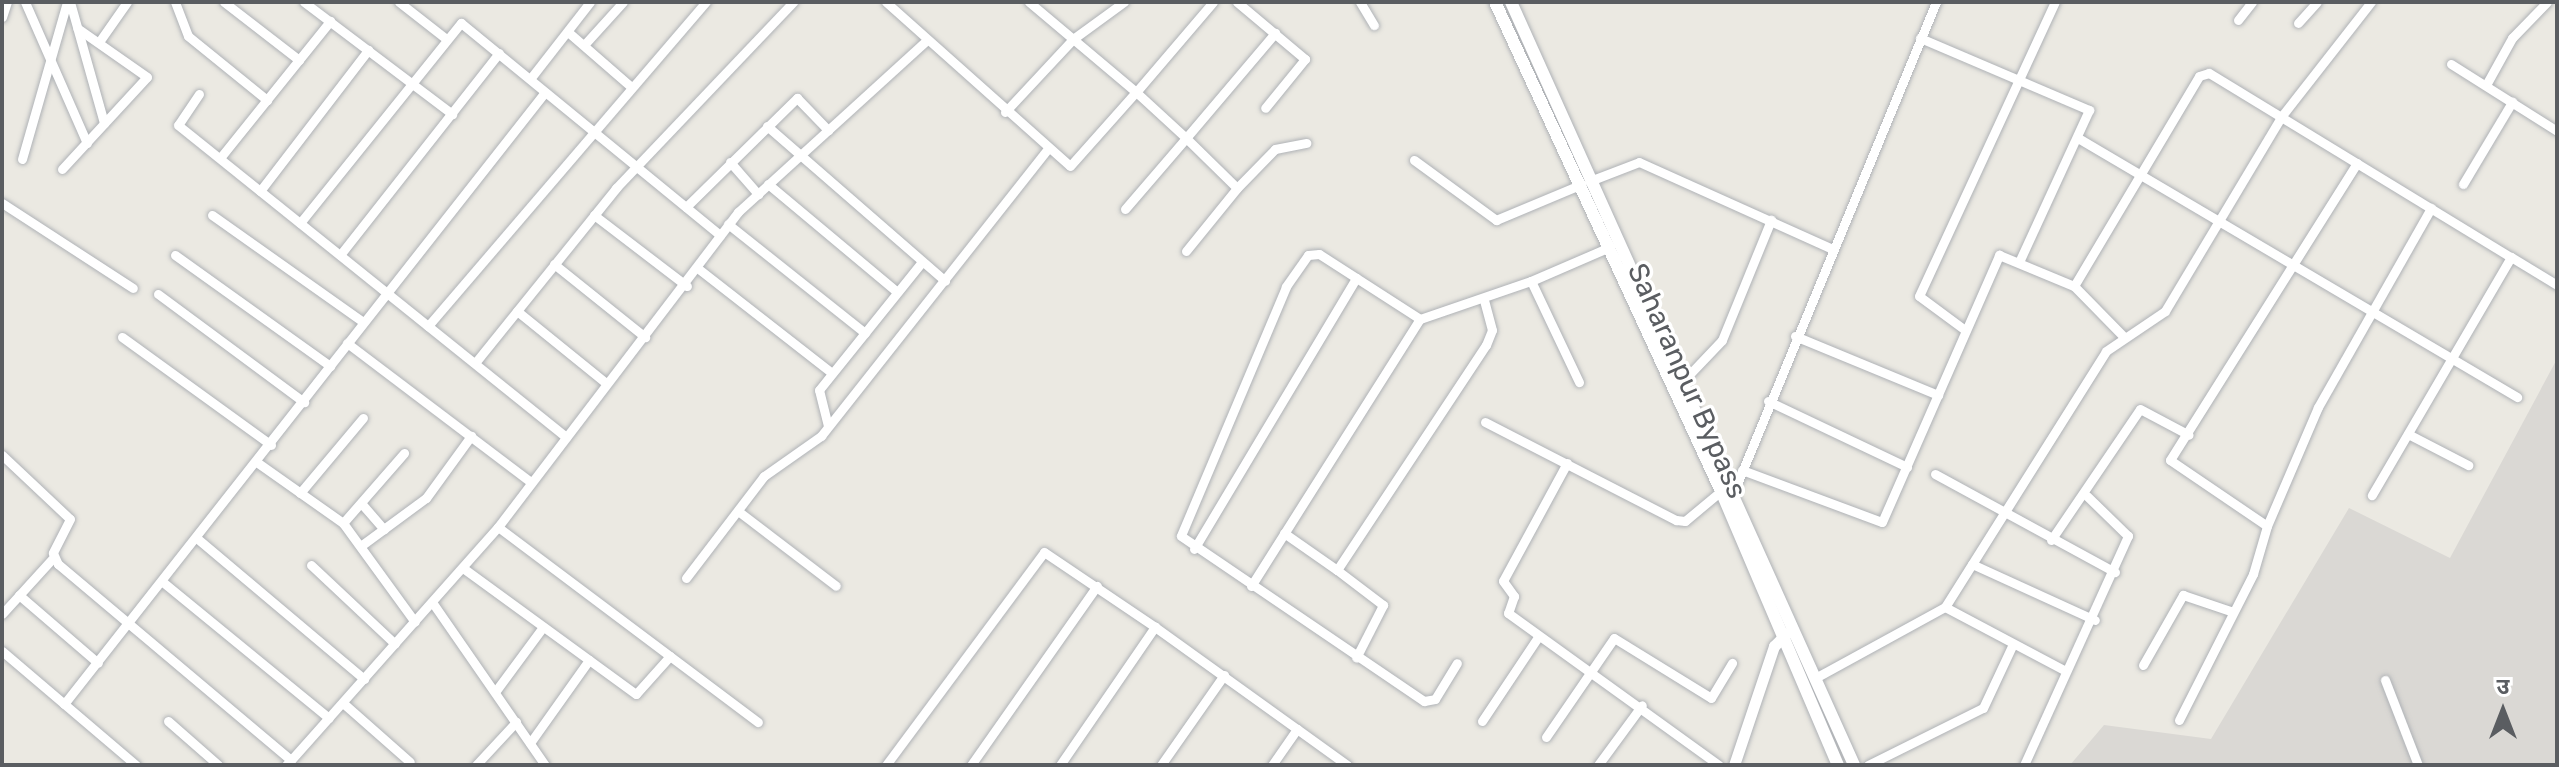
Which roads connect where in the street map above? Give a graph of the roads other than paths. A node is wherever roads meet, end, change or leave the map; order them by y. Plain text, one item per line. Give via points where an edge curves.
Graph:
1 (7, 2) edge
2 (25, 2) edge
3 (68, 2) edge
4 (127, 2) edge
5 (175, 2) edge
6 (224, 2) edge
7 (304, 2) edge
8 (399, 2) edge
9 (590, 2) edge
10 (623, 2) edge
11 (706, 2) edge
12 (793, 2) edge
13 (887, 2) edge
14 (1029, 2) edge
15 (1124, 2) edge
16 (1213, 2) edge
17 (1237, 2) edge
18 (1360, 2) edge
19 (1495, 2) edge
20 (1511, 2) edge
21 (1936, 2) edge
22 (2055, 2) edge
23 (2252, 2) edge
24 (2317, 2) edge
25 (2371, 2) edge
26 (2547, 2) edge
27 (2, 17) edge
28 (2238, 20) dead end
29 (330, 21) junction
30 (2298, 23) dead end
31 (1374, 25) dead end
32 (77, 28) junction
33 (568, 32) junction
34 (1275, 33) junction
35 (445, 38) junction
36 (1920, 38) junction
37 (1073, 39) junction
38 (99, 42) junction
39 (925, 42) junction
40 (584, 45) junction
41 (368, 50) junction
42 (499, 53) junction
43 (50, 56) junction
44 (299, 60) junction
45 (2451, 64) dead end
46 (530, 79) junction
47 (2022, 79) junction
48 (410, 81) junction
49 (629, 85) junction
50 (2486, 85) junction
51 (545, 92) junction
52 (1136, 92) junction
53 (199, 94) dead end
54 (267, 100) junction
55 (2512, 102) junction
56 (1265, 108) dead end
57 (1005, 112) junction
58 (452, 114) junction
59 (2281, 117) junction
60 (104, 123) junction
61 (767, 126) junction
62 (590, 130) junction
63 (828, 130) junction
64 (2557, 131) edge
65 (1186, 138) junction
66 (2078, 138) junction
67 (87, 143) junction
68 (1306, 143) dead end
69 (1047, 150) junction
70 (797, 157) junction
71 (220, 158) junction
72 (22, 159) dead end
73 (1414, 160) dead end
74 (730, 162) junction
75 (2357, 163) junction
76 (636, 167) junction
77 (62, 169) dead end
78 (2139, 174) junction
79 (1595, 179) junction
80 (768, 184) junction
81 (1582, 184) junction
82 (2463, 184) dead end
83 (1237, 188) junction
84 (260, 191) junction
85 (758, 194) junction
86 (2, 203) edge
87 (686, 207) junction
88 (2431, 208) junction
89 (1125, 209) dead end
90 (1611, 213) junction
91 (212, 215) dead end
92 (594, 215) junction
93 (1597, 219) junction
94 (1771, 220) junction
95 (2218, 221) junction
96 (300, 223) junction
97 (728, 224) junction
98 (720, 235) junction
99 (1610, 247) junction
100 (1833, 249) junction
101 (1186, 251) dead end
102 (175, 255) dead end
103 (340, 255) junction
104 (2511, 257) junction
105 (2020, 260) junction
106 (922, 262) junction
107 (554, 264) junction
108 (2294, 266) junction
109 (700, 270) junction
110 (1356, 278) junction
111 (945, 281) junction
112 (1531, 281) junction
113 (2557, 285) edge
114 (687, 286) junction
115 (2074, 286) junction
116 (133, 288) dead end
117 (386, 292) junction
118 (897, 292) junction
119 (158, 294) dead end
120 (1484, 301) junction
121 (517, 311) junction
122 (2373, 313) junction
123 (1420, 319) junction
124 (363, 322) junction
125 (428, 326) junction
126 (1965, 330) junction
127 (865, 333) junction
128 (1795, 336) junction
129 (2123, 336) junction
130 (122, 337) dead end
131 (645, 337) junction
132 (347, 343) junction
133 (2453, 358) junction
134 (475, 363) junction
135 (330, 366) junction
136 (832, 373) junction
137 (1686, 378) junction
138 (1579, 382) dead end
139 (606, 383) junction
140 (1938, 395) junction
141 (2517, 397) dead end
142 (1768, 401) junction
143 (304, 402) junction
144 (363, 418) dead end
145 (1485, 422) dead end
146 (828, 426) junction
147 (2408, 434) junction
148 (2189, 435) junction
149 (471, 436) junction
150 (566, 437) junction
151 (271, 445) junction
152 (404, 453) dead end
153 (2, 455) edge
154 (258, 463) junction
155 (1567, 463) junction
156 (2468, 465) dead end
157 (1907, 467) junction
158 (1742, 470) junction
159 (1935, 474) dead end
160 (531, 482) junction
161 (1735, 489) junction
162 (300, 493) junction
163 (1722, 493) junction
164 (2372, 495) dead end
165 (2087, 496) junction
166 (361, 503) junction
167 (738, 511) junction
168 (2002, 511) junction
169 (343, 523) junction
170 (2267, 526) junction
171 (498, 527) junction
172 (384, 529) junction
173 (1284, 533) junction
174 (199, 540) junction
175 (2051, 540) junction
176 (362, 545) junction
177 (1194, 549) junction
178 (53, 558) junction
179 (1972, 564) junction
180 (311, 565) dead end
181 (463, 568) junction
182 (1337, 570) junction
183 (2115, 572) junction
184 (686, 578) dead end
185 (164, 583) junction
186 (836, 586) dead end
187 (1097, 586) junction
188 (1251, 586) junction
189 (19, 595) junction
190 (432, 602) junction
191 (1945, 607) junction
192 (2230, 611) junction
193 (2, 614) edge
194 (2095, 620) junction
195 (415, 622) junction
196 (132, 623) junction
197 (543, 627) junction
198 (1155, 627) junction
199 (1789, 632) junction
200 (1538, 637) junction
201 (395, 644) junction
202 (2013, 644) junction
203 (2, 651) edge
204 (670, 656) junction
205 (1356, 658) junction
206 (589, 660) junction
207 (98, 663) junction
208 (1457, 663) dead end
209 (1732, 663) dead end
210 (2143, 665) dead end
211 (2066, 671) junction
212 (1590, 673) junction
213 (1224, 675) junction
214 (1817, 677) junction
215 (364, 679) junction
216 (2385, 680) dead end
217 (495, 692) junction
218 (343, 703) junction
219 (64, 704) junction
220 (1642, 705) junction
221 (329, 718) junction
222 (2179, 720) dead end
223 (168, 721) dead end
224 (1482, 721) dead end
225 (516, 722) junction
226 (758, 722) dead end
227 (1297, 729) junction
228 (1546, 737) dead end
229 (530, 743) junction
230 (123, 755) junction
231 (1334, 755) junction
232 (289, 762) edge
233 (410, 762) dead end
234 (541, 763) edge
235 (115, 765) edge
236 (136, 765) edge
237 (218, 765) edge
238 (476, 765) edge
239 (886, 765) edge
240 (971, 765) edge
241 (1060, 765) edge
242 (1161, 765) edge
243 (1272, 765) edge
244 (1327, 765) edge
245 (1347, 765) edge
246 (1598, 765) edge
247 (1719, 765) edge
248 (1734, 765) edge
249 (1838, 765) edge
250 (1854, 765) edge
251 (1868, 765) edge
252 (2024, 765) edge
253 (2418, 765) edge

1 - 27 street
2 - 43 street
3 - 32 street
3 - 43 street
4 - 38 street
5 - 54 street via 188,36
6 - 44 street
7 - 29 street
8 - 35 street
9 - 33 street
10 - 40 street
11 - 49 street
12 - 76 street
13 - 39 street
14 - 37 street
15 - 37 street
16 - 52 street
17 - 34 street
18 - 31 street
19 - 81 main road
20 - 79 main road, Saharanpur Bypass
21 - 36 street
22 - 47 street
23 - 28 street
24 - 30 street
25 - 59 street
26 - 50 street via 2512,38
29 - 41 street
29 - 44 street
32 - 38 street
32 - 60 street
33 - 40 street
33 - 46 street
34 - 56 street via 1305,60
34 - 65 street
35 - 42 street via 461,23
35 - 48 street
36 - 47 street
36 - 100 street
37 - 52 street
37 - 57 street
38 - 60 street via 147,77
39 - 57 street
39 - 63 street
40 - 49 street
41 - 48 street
41 - 84 street
42 - 46 street
42 - 58 street
43 - 67 street
43 - 72 street
44 - 54 street
45 - 50 street
46 - 51 street
47 - 66 street via 2088,108
47 - 126 street via 1919,296
48 - 58 street
48 - 96 street
49 - 62 street
50 - 55 street
51 - 62 street
51 - 117 street
52 - 65 street
52 - 69 street via 1073,165
53 - 71 street via 177,122
54 - 71 street
55 - 64 street
55 - 82 street
57 - 69 street
58 - 103 street
59 - 75 street
59 - 78 street via 2202,74
59 - 95 street
60 - 67 street
61 - 63 street via 797,98
61 - 70 street
61 - 74 street
62 - 76 street
62 - 125 street
63 - 70 street
65 - 83 street
65 - 89 street
66 - 78 street
66 - 105 street
67 - 77 street
68 - 83 street via 1275,149
69 - 111 street
70 - 80 street
70 - 106 street
71 - 84 street
73 - 81 street via 1496,220
74 - 85 street
74 - 87 street
75 - 88 street
75 - 108 street
76 - 87 street
76 - 92 street
78 - 95 street
78 - 115 street
79 - 90 main road, Saharanpur Bypass
79 - 94 street via 1639,162
80 - 85 street
80 - 118 street
81 - 93 main road
83 - 101 street
84 - 96 street
85 - 97 street
86 - 116 street
87 - 98 street
88 - 104 street
88 - 122 street
90 - 93 main road
90 - 137 main road, Saharanpur Bypass
91 - 124 street
92 - 107 street
92 - 114 street
93 - 99 main road
94 - 100 street
94 - 137 street via 1722,340
95 - 108 street
95 - 129 street via 2165,311
96 - 103 street
97 - 98 street
97 - 127 street
98 - 109 street
99 - 112 street
99 - 163 main road
100 - 128 street
102 - 135 street
103 - 117 street
104 - 113 street
104 - 133 street
105 - 115 street
105 - 126 street via 1999,255
106 - 111 street
106 - 118 street
107 - 121 street
107 - 131 street
108 - 122 street
108 - 148 street
109 - 114 street
109 - 136 street
110 - 123 street
110 - 177 street
110 - 177 street via 1313,253 1286,287 1181,530
111 - 146 street
112 - 120 street
112 - 138 street
114 - 131 street
115 - 129 street
117 - 124 street
117 - 125 street
118 - 127 street
119 - 143 street
120 - 123 street
120 - 182 street via 1492,330 1486,345
121 - 134 street
121 - 139 street
122 - 133 street
122 - 170 street via 2318,407
123 - 173 street
124 - 132 street
125 - 134 street
126 - 140 street
127 - 136 street
128 - 140 street
128 - 142 street
129 - 168 street via 2106,351
130 - 151 street
131 - 139 street
132 - 135 street
132 - 149 street
133 - 141 street
133 - 147 street
134 - 150 street
135 - 143 street
136 - 146 street via 817,395
137 - 161 main road, Saharanpur Bypass
139 - 150 street
140 - 157 street
142 - 157 street
142 - 158 street
143 - 151 street
144 - 162 street
145 - 155 street
146 - 167 street via 773,467
147 - 156 street
147 - 164 street
148 - 165 street via 2142,408
148 - 170 street via 2170,466
149 - 160 street
149 - 172 street via 426,498
150 - 160 street
151 - 154 street
152 - 166 street
153 - 178 street via 70,519
154 - 162 street
154 - 174 street
155 - 163 street via 1682,521
155 - 200 street via 1503,581 1514,596 1508,613
157 - 158 street via 1875,524
158 - 161 street
159 - 168 street
160 - 171 street
161 - 163 street
161 - 199 main road, Saharanpur Bypass
162 - 169 street
163 - 199 main road
165 - 175 street
165 - 183 street via 2128,536
166 - 169 street
166 - 172 street
167 - 184 street
167 - 186 street
168 - 175 street
168 - 179 street
169 - 176 street
170 - 192 street via 2253,574
171 - 181 street
171 - 204 street
172 - 176 street
173 - 182 street
173 - 188 street
174 - 185 street
174 - 215 street
175 - 183 street
176 - 195 street
177 - 188 street
178 - 189 street
178 - 196 street
179 - 191 street
179 - 194 street
180 - 201 street
181 - 190 street
181 - 197 street
182 - 205 street via 1383,605
183 - 194 street
185 - 196 street
185 - 221 street
187 - 198 street
187 - 239 street via 1054,554 1041,554
187 - 240 street
188 - 205 street
189 - 193 street
189 - 207 street
190 - 195 street
190 - 217 street
191 - 202 street
191 - 214 street
192 - 210 street via 2183,595
192 - 222 street
194 - 211 street
195 - 201 street
196 - 207 street
196 - 232 street
197 - 206 street
197 - 217 street
198 - 213 street
198 - 241 street
199 - 214 main road, Saharanpur Bypass
199 - 248 street
199 - 249 main road
200 - 212 street
200 - 224 street
201 - 215 street
202 - 211 street
202 - 251 street via 1983,708
203 - 219 street
204 - 206 street via 640,695
204 - 226 street
205 - 208 street via 1426,702
206 - 229 street
207 - 219 street
209 - 212 street via 1711,698 1618,637
211 - 252 street
212 - 220 street
212 - 228 street
213 - 227 street
213 - 242 street
214 - 250 main road, Saharanpur Bypass
215 - 218 street
216 - 253 street
217 - 225 street
218 - 221 street
218 - 233 street
219 - 230 street
220 - 246 street
220 - 247 street
221 - 232 street
223 - 237 street
225 - 229 street
225 - 238 street
227 - 231 street
227 - 243 street
229 - 234 street
230 - 235 street
230 - 236 street
231 - 244 street
231 - 245 street

